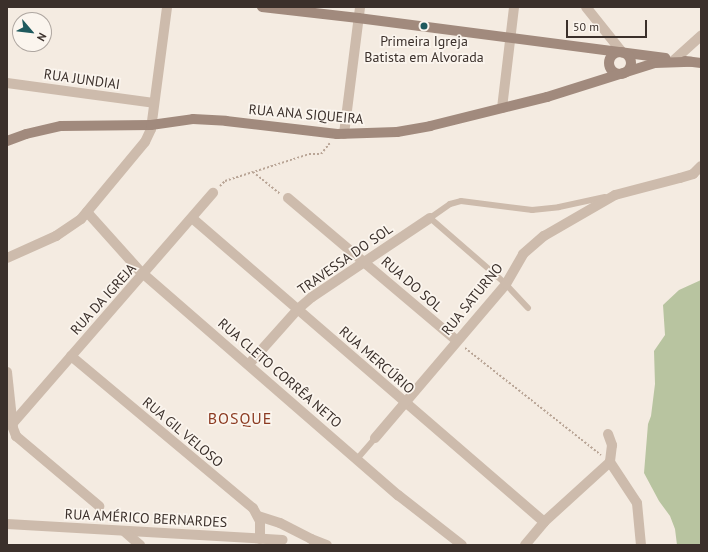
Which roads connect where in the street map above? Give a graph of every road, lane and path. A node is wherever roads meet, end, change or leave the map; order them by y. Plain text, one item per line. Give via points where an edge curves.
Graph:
1 (167, 7) edge
2 (262, 7) edge
3 (360, 7) edge
4 (514, 7) edge
5 (586, 7) edge
6 (358, 18) junction
7 (701, 36) edge
8 (510, 38) junction
9 (584, 47) junction
10 (622, 52) junction
11 (674, 60) junction
12 (696, 62) edge
13 (610, 65) junction
14 (623, 74) junction
15 (599, 81) junction
16 (7, 83) edge
17 (154, 103) junction
18 (502, 108) junction
19 (151, 125) junction
20 (330, 134) junction
21 (344, 134) junction
22 (7, 141) edge
23 (701, 166) edge
24 (253, 172) junction
25 (225, 181) dead end
26 (213, 193) dead end
27 (615, 195) junction
28 (288, 198) joint
29 (87, 212) junction
30 (192, 218) junction
31 (430, 218) junction
32 (7, 258) edge
33 (363, 261) junction
34 (144, 274) junction
35 (506, 284) junction
36 (528, 308) dead end
37 (298, 309) junction
38 (457, 341) junction
39 (71, 356) junction
40 (249, 364) junction
41 (7, 372) edge
42 (405, 403) junction
43 (12, 423) junction
44 (608, 434) dead end
45 (375, 438) joint
46 (357, 459) junction
47 (610, 462) junction
48 (99, 506) dead end
49 (258, 516) junction
50 (544, 522) junction
51 (7, 524) edge
52 (125, 532) junction
53 (260, 539) junction
54 (283, 540) dead end
55 (140, 545) edge
56 (327, 545) edge
57 (462, 545) edge
58 (525, 545) edge
59 (641, 545) edge

1 - 17 street
2 - 6 street
3 - 6 street
4 - 8 street
5 - 10 street
6 - 8 street
6 - 21 street
7 - 11 street
8 - 9 street
8 - 18 street
9 - 10 street
9 - 13 street via 601,54
10 - 11 street
10 - 13 street via 613,55
10 - 14 street via 631,61 628,70
11 - 12 street
11 - 14 street, RUA ANA SIQUEIRA via 655,63
13 - 14 street via 614,72
13 - 15 street via 606,77
14 - 15 street, RUA ANA SIQUEIRA
15 - 18 street, RUA ANA SIQUEIRA
16 - 17 street, RUA JUNDIAI
17 - 19 street
18 - 21 street, RUA ANA SIQUEIRA via 403,131
19 - 20 street, RUA ANA SIQUEIRA via 183,120 215,120
19 - 22 street, RUA ANA SIQUEIRA via 61,126
19 - 29 street via 145,142
20 - 21 street, RUA ANA SIQUEIRA
20 - 24 path via 330,142 321,154 309,154
23 - 27 street, RUA SATURNO via 693,174
24 - 25 path
24 - 28 path
26 - 30 street, RUA DA IGREJA
27 - 31 lane, TRAVESSA DO SOL via 532,210 461,201 450,204
27 - 35 street, RUA SATURNO via 544,236 523,254
28 - 33 street, RUA DO SOL
29 - 32 street via 65,231
29 - 34 street, RUA CLETO CORRÊA NETO
30 - 34 street, RUA DA IGREJA
30 - 37 street, RUA MERCÚRIO
31 - 33 street, TRAVESSA DO SOL
31 - 35 lane
33 - 37 street, TRAVESSA DO SOL
33 - 38 street, RUA DO SOL
34 - 39 street, RUA DA IGREJA
34 - 40 street, RUA CLETO CORRÊA NETO
35 - 36 lane
35 - 38 street, RUA SATURNO
37 - 40 street, TRAVESSA DO SOL
37 - 42 street, RUA MERCÚRIO
38 - 42 street, RUA SATURNO
38 - 47 path
39 - 43 street, RUA DA IGREJA
39 - 49 street, RUA GIL VELOSO via 249,505
40 - 46 street, RUA CLETO CORRÊA NETO
41 - 43 street
42 - 45 street, RUA SATURNO
42 - 50 street, RUA MERCÚRIO
43 - 48 street via 18,439
44 - 47 street via 612,445
45 - 46 lane, RUA SATURNO
46 - 57 street, RUA CLETO CORRÊA NETO
47 - 50 street
47 - 59 street via 637,503
49 - 53 street
49 - 56 street via 280,523
50 - 58 street
51 - 52 street, RUA AMÉRICO BERNARDES
52 - 53 street, RUA AMÉRICO BERNARDES
52 - 55 street
53 - 54 street, RUA AMÉRICO BERNARDES

